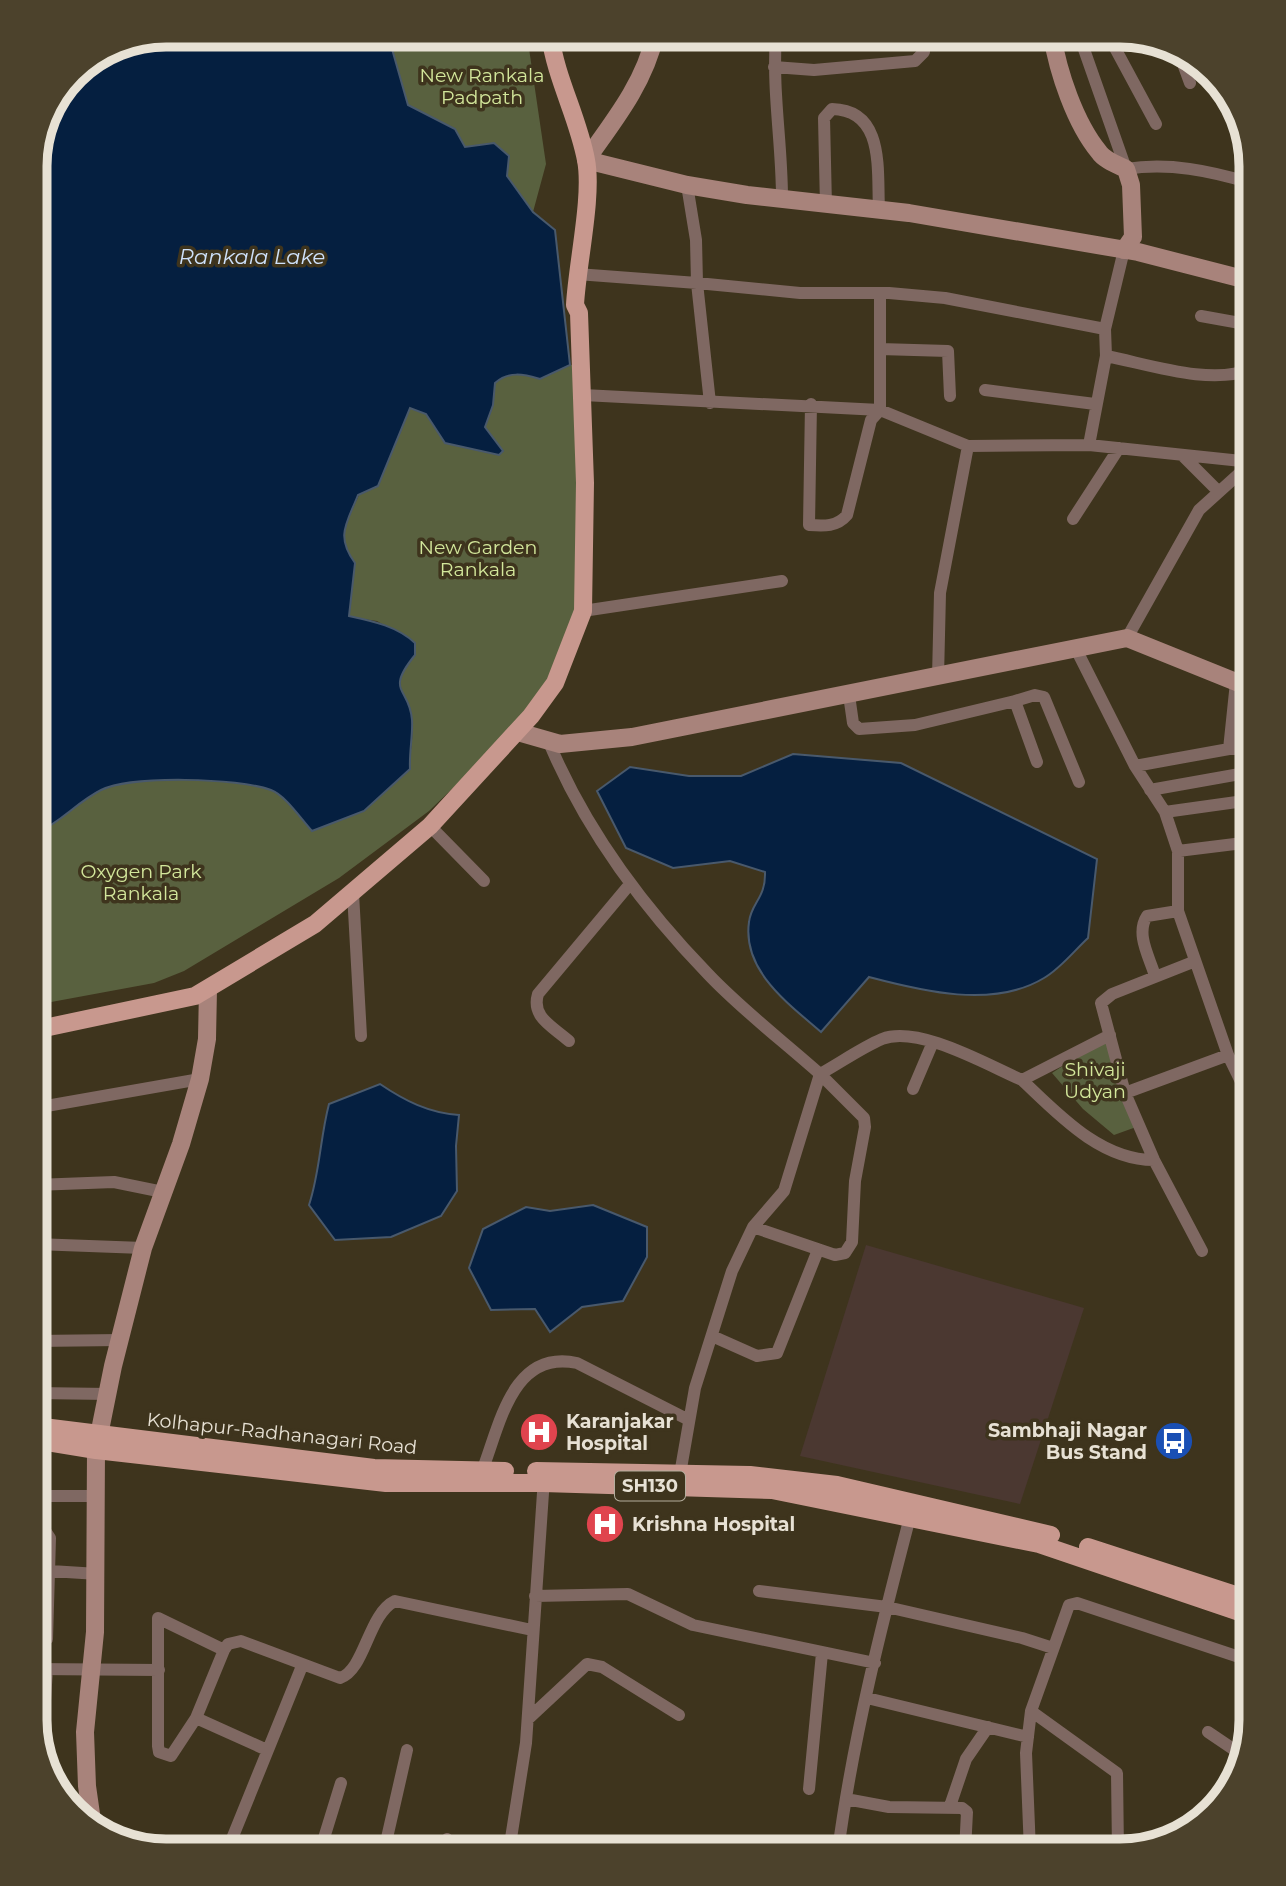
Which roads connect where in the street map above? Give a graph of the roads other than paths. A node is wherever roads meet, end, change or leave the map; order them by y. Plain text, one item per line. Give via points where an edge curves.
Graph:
1 (552, 47) edge
2 (651, 48) edge
3 (775, 48) edge
4 (924, 48) edge
5 (1054, 48) edge
6 (1084, 48) edge
7 (1115, 48) edge
8 (1184, 66) edge
9 (774, 67) junction
10 (1190, 83) dead end
11 (1156, 124) dead end
12 (586, 159) junction
13 (1126, 169) junction
14 (1239, 180) edge
15 (687, 185) junction
16 (782, 198) junction
17 (826, 206) junction
18 (879, 209) junction
19 (1124, 250) junction
20 (577, 274) junction
21 (1239, 278) edge
22 (697, 283) junction
23 (880, 293) junction
24 (1201, 316) dead end
25 (1239, 322) edge
26 (1105, 329) junction
27 (880, 349) junction
28 (1106, 356) junction
29 (1239, 374) edge
30 (985, 390) dead end
31 (583, 395) junction
32 (950, 396) dead end
33 (710, 403) junction
34 (811, 404) junction
35 (1095, 404) junction
36 (880, 410) junction
37 (1090, 445) junction
38 (968, 446) junction
39 (1119, 448) junction
40 (1182, 455) junction
41 (1239, 461) edge
42 (1239, 473) edge
43 (1219, 492) junction
44 (1073, 519) dead end
45 (782, 581) dead end
46 (583, 611) junction
47 (1127, 638) junction
48 (1075, 646) junction
49 (938, 677) junction
50 (1239, 683) edge
51 (849, 695) junction
52 (1015, 701) junction
53 (1239, 703) edge
54 (518, 732) junction
55 (548, 740) junction
56 (1229, 749) junction
57 (1239, 749) edge
58 (1037, 762) dead end
59 (1135, 766) junction
60 (1239, 774) edge
61 (1079, 782) dead end
62 (1150, 790) junction
63 (1239, 802) edge
64 (1165, 812) junction
65 (430, 825) junction
66 (1239, 843) edge
67 (1178, 851) junction
68 (484, 881) dead end
69 (630, 884) junction
70 (353, 893) junction
71 (1178, 911) junction
72 (1193, 962) junction
73 (1155, 976) junction
74 (208, 989) junction
75 (47, 1027) edge
76 (1110, 1035) junction
77 (360, 1036) dead end
78 (569, 1041) dead end
79 (933, 1042) junction
80 (1228, 1055) junction
81 (820, 1074) junction
82 (1239, 1077) edge
83 (200, 1079) junction
84 (1022, 1080) junction
85 (913, 1089) dead end
86 (1125, 1093) junction
87 (47, 1106) edge
88 (1154, 1160) junction
89 (47, 1185) edge
90 (163, 1192) junction
91 (753, 1227) junction
92 (47, 1244) edge
93 (143, 1248) junction
94 (818, 1250) junction
95 (1202, 1251) dead end
96 (712, 1336) junction
97 (120, 1340) junction
98 (47, 1341) edge
99 (47, 1393) edge
100 (109, 1394) junction
101 (687, 1419) junction
102 (47, 1429) edge
103 (47, 1440) edge
104 (98, 1442) junction
105 (482, 1471) junction
106 (544, 1477) junction
107 (679, 1480) junction
108 (47, 1496) edge
109 (96, 1496) junction
110 (913, 1509) junction
111 (47, 1571) edge
112 (98, 1574) junction
113 (759, 1591) dead end
114 (535, 1596) junction
115 (1239, 1596) edge
116 (887, 1607) junction
117 (1239, 1612) edge
118 (532, 1630) junction
119 (1053, 1648) junction
120 (224, 1650) junction
121 (822, 1653) junction
122 (1239, 1657) edge
123 (875, 1663) junction
124 (302, 1666) junction
125 (93, 1668) junction
126 (47, 1669) edge
127 (159, 1670) junction
128 (867, 1698) junction
129 (1031, 1711) junction
130 (679, 1715) dead end
131 (196, 1718) junction
132 (528, 1719) junction
133 (988, 1727) junction
134 (1208, 1732) dead end
135 (1028, 1737) junction
136 (267, 1750) junction
137 (407, 1750) dead end
138 (1235, 1750) edge
139 (341, 1783) dead end
140 (809, 1789) dead end
141 (846, 1799) junction
142 (950, 1806) junction
143 (92, 1812) edge
144 (232, 1838) edge
145 (324, 1838) edge
146 (387, 1838) edge
147 (511, 1838) edge
148 (840, 1839) edge
149 (966, 1839) edge
150 (1029, 1839) edge
151 (1118, 1839) edge

1 - 12 main road
2 - 12 street via 642,74 617,117
3 - 9 street
4 - 9 street via 915,61 814,70
5 - 13 street via 1069,97 1100,154
6 - 13 street
7 - 11 street
8 - 10 street
9 - 16 street
12 - 15 street
12 - 20 main road via 588,184
13 - 14 street via 1170,166
13 - 19 street via 1133,237
15 - 16 street
15 - 22 street
16 - 17 street
17 - 18 street
17 - 18 street via 824,118 832,109 843,109 854,111 872,133
18 - 19 street
19 - 21 street
19 - 26 street
20 - 22 street
20 - 31 main road via 575,305
22 - 23 street via 800,293
22 - 33 street
23 - 26 street via 945,298
23 - 27 street
24 - 25 street
26 - 28 street
27 - 32 street via 948,351
27 - 36 street
28 - 29 street via 1212,376
28 - 35 street
30 - 35 street
31 - 33 street
31 - 46 main road
33 - 34 street
34 - 36 street
34 - 36 street via 809,525 827,526 847,515 871,420
35 - 37 street
36 - 38 street
37 - 38 street
37 - 39 street
38 - 49 street via 940,593
39 - 40 street
39 - 44 street
40 - 41 street
40 - 43 street
42 - 43 street
43 - 47 street via 1199,510
45 - 46 street
46 - 54 main road via 555,683
47 - 48 street
47 - 50 street
48 - 49 street
48 - 59 street
49 - 51 street
51 - 52 street via 853,723 859,729 915,725
51 - 55 street via 632,737 560,744
52 - 58 street
52 - 61 street via 1044,697
53 - 56 street
54 - 55 street
54 - 65 main road
55 - 69 street via 562,773
56 - 57 street
56 - 59 street
59 - 62 street
60 - 62 street
62 - 64 street
63 - 64 street
64 - 67 street
65 - 68 street
65 - 70 main road
66 - 67 street
67 - 71 street
69 - 78 street via 538,994 538,1014
69 - 81 street via 708,975
70 - 74 main road via 315,924
70 - 77 street
71 - 72 street
71 - 73 street via 1147,916 1142,924
72 - 73 street
72 - 80 street
73 - 76 street via 1101,1003
74 - 75 main road via 181,1000
74 - 83 street
76 - 84 street
76 - 86 street
79 - 81 street via 910,1037 883,1039
79 - 84 street
79 - 85 street
80 - 82 street
80 - 86 street
81 - 91 street via 784,1191
81 - 94 street via 864,1118 865,1127 856,1168 852,1242 845,1253
83 - 87 street
83 - 90 street
84 - 88 street via 1082,1133 1132,1159
86 - 88 street
88 - 95 street
89 - 90 street via 114,1182
90 - 93 street
91 - 94 street
91 - 96 street via 732,1270
92 - 93 street
93 - 97 street
94 - 96 street via 777,1353 757,1356
96 - 101 street
97 - 98 street
97 - 100 street
99 - 100 street
100 - 104 street
101 - 105 street via 563,1360 534,1369 516,1385
101 - 107 street
102 - 104 main road, Kolhapur-Radhanagari Road
103 - 104 main road, SH130
104 - 105 main road, Kolhapur-Radhanagari Road via 374,1468
104 - 106 main road, SH130 via 386,1483
104 - 109 street
105 - 106 main road, Kolhapur-Radhanagari Road
106 - 107 main road, SH130
106 - 107 main road, Kolhapur-Radhanagari Road / SH130 via 651,1472
106 - 114 street
107 - 110 main road, SH130 via 773,1478 837,1485
108 - 109 street
109 - 112 street
110 - 115 main road, SH130 via 1054,1536
110 - 116 street
110 - 117 main road, SH130 via 1047,1546
111 - 112 street
112 - 125 street
113 - 116 street
114 - 118 street
114 - 121 street via 628,1594 693,1625
116 - 119 street
116 - 123 street
118 - 124 street via 395,1601 382,1611 346,1676 332,1677
118 - 132 street
119 - 122 street via 1069,1605 1077,1603
119 - 129 street
120 - 124 street via 241,1641
120 - 127 street via 158,1618
120 - 131 street
121 - 123 street
121 - 140 street
123 - 128 street
124 - 136 street
125 - 126 street
125 - 127 street
125 - 143 street via 85,1732
127 - 131 street via 162,1755 171,1756
128 - 133 street
128 - 141 street
129 - 135 street
129 - 151 street via 1117,1773
130 - 132 street via 602,1667 587,1664
131 - 136 street
132 - 147 street
133 - 135 street
133 - 142 street via 966,1759
134 - 138 street
135 - 150 street
136 - 144 street
137 - 146 street
139 - 145 street
141 - 142 street via 889,1807
141 - 148 street
142 - 149 street via 967,1812

